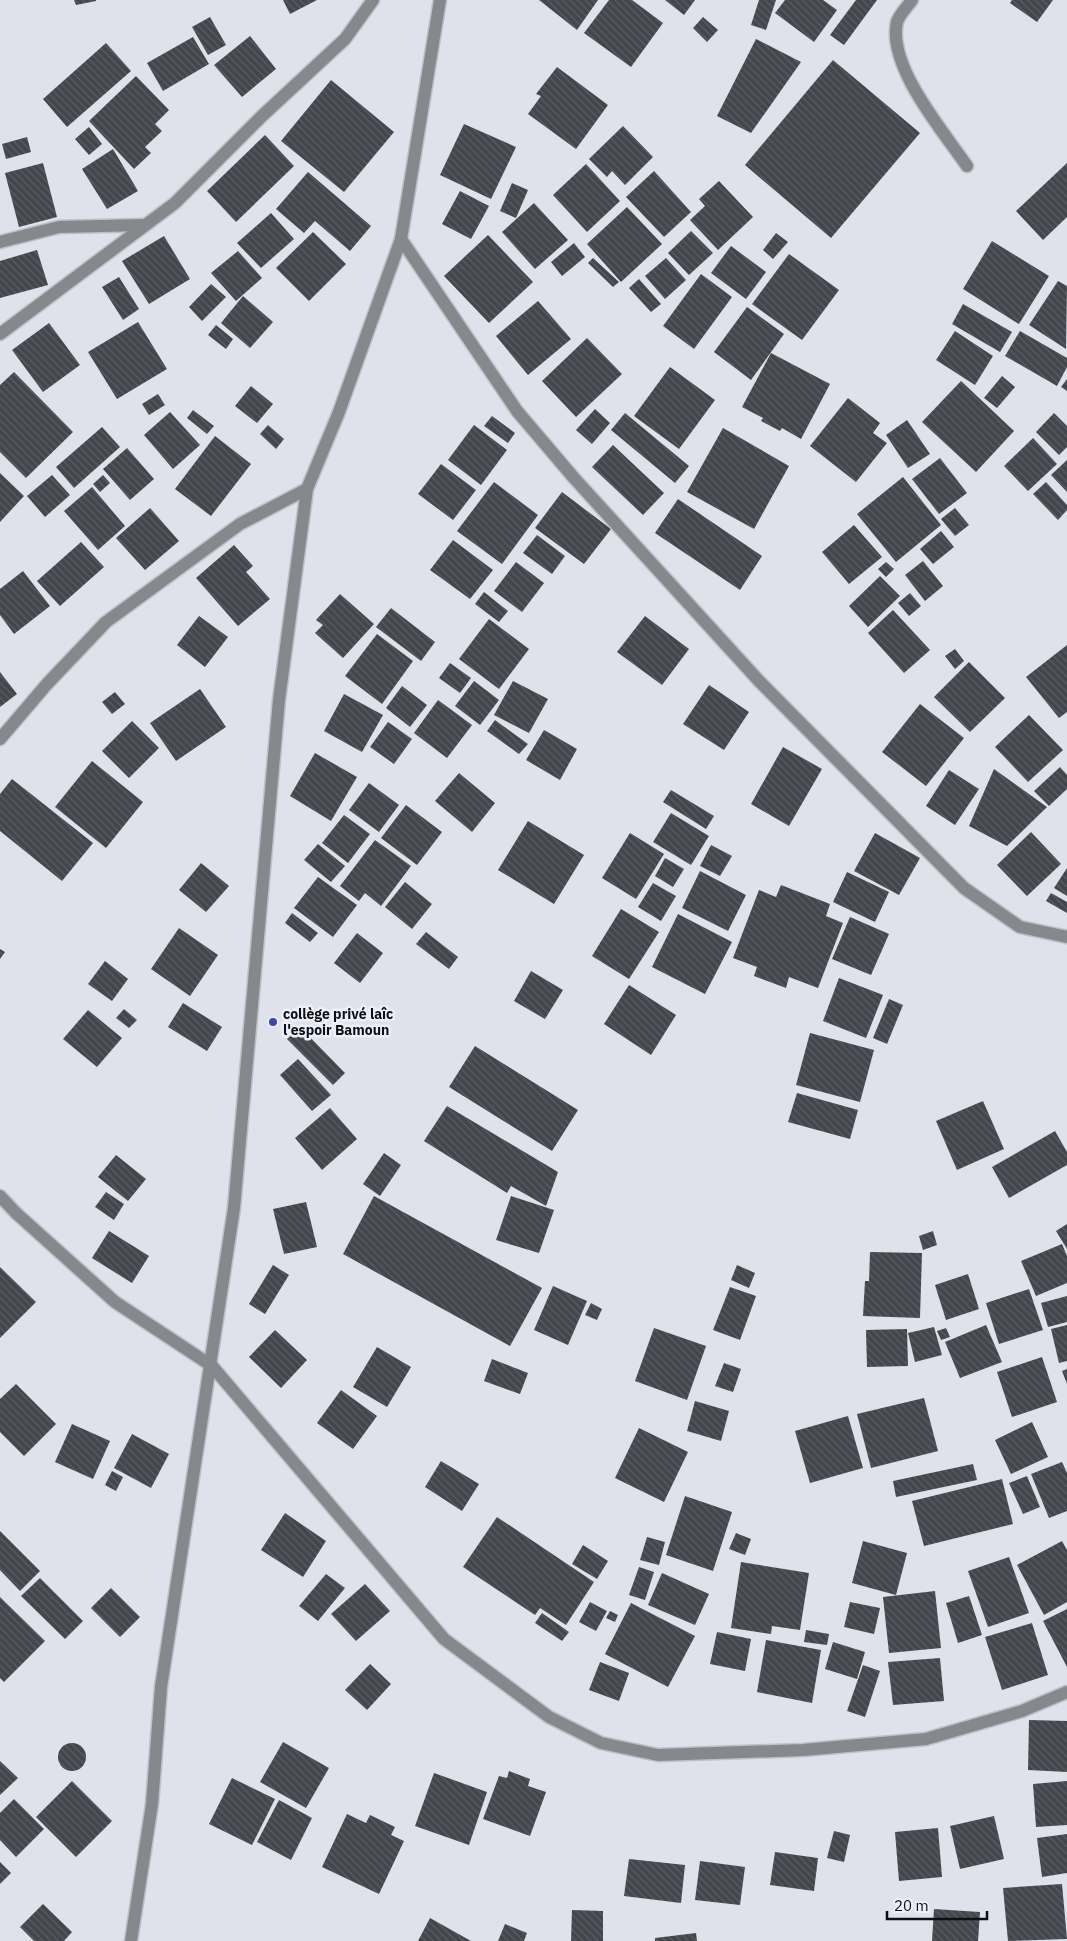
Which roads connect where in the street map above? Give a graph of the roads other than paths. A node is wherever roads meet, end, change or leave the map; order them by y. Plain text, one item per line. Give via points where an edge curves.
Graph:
1 (373, 0) edge
2 (440, 0) edge
3 (912, 0) edge
4 (967, 166) dead end
5 (145, 225) junction
6 (401, 239) junction
7 (0, 242) edge
8 (0, 334) edge
9 (307, 489) junction
10 (0, 739) edge
11 (1067, 937) edge
12 (0, 1196) edge
13 (212, 1366) junction
14 (1067, 1692) edge
15 (130, 1941) edge

1 - 5 street via 346,39 175,202
2 - 6 street
3 - 4 street via 897,21 897,49 911,83
5 - 7 street via 59,227
5 - 8 street
6 - 9 street via 339,412
6 - 11 street via 517,411 759,681 964,888 1020,927
9 - 10 street via 240,524 106,622
9 - 13 street via 278,700 234,1208
12 - 13 street via 115,1302
13 - 14 street via 444,1639 549,1718 601,1743 658,1756 804,1750 926,1739 1022,1711
13 - 15 street via 161,1687 152,1804

